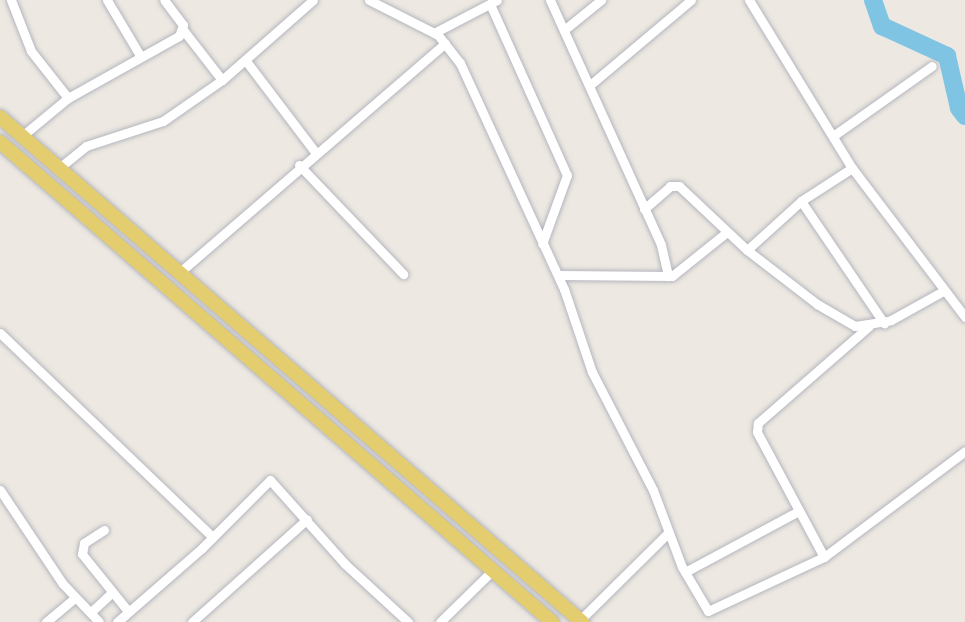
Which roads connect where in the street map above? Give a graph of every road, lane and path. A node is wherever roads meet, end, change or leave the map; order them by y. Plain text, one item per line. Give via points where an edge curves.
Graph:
1 (11, 0) edge
2 (107, 0) edge
3 (164, 0) edge
4 (313, 0) edge
5 (369, 0) edge
6 (550, 0) edge
7 (601, 0) edge
8 (691, 0) edge
9 (749, 0) edge
10 (494, 2) edge
11 (564, 30) junction
12 (184, 31) junction
13 (434, 33) junction
14 (445, 43) junction
15 (141, 57) junction
16 (246, 61) junction
17 (932, 66) dead end
18 (222, 80) junction
19 (590, 85) junction
20 (68, 98) junction
21 (0, 117) edge
22 (22, 136) junction
23 (834, 136) junction
24 (0, 142) edge
25 (315, 152) junction
26 (299, 165) junction
27 (60, 168) junction
28 (852, 168) junction
29 (801, 201) junction
30 (643, 209) junction
31 (727, 232) junction
32 (542, 244) junction
33 (747, 250) junction
34 (180, 272) junction
35 (403, 274) dead end
36 (558, 275) junction
37 (668, 276) junction
38 (943, 291) junction
39 (965, 317) edge
40 (884, 323) junction
41 (869, 326) junction
42 (0, 333) edge
43 (965, 451) edge
44 (0, 490) edge
45 (799, 512) junction
46 (307, 519) junction
47 (104, 530) dead end
48 (668, 533) junction
49 (213, 537) junction
50 (824, 557) junction
51 (493, 570) junction
52 (685, 572) junction
53 (110, 594) junction
54 (75, 598) junction
55 (128, 611) junction
56 (92, 612) junction
57 (581, 621) edge
58 (46, 622) edge
59 (99, 622) edge
60 (117, 622) edge
61 (192, 622) edge
62 (408, 622) edge
63 (440, 622) edge
64 (552, 622) edge

1 - 20 street via 31,51
2 - 15 street
3 - 12 street
4 - 16 street
5 - 13 street
6 - 11 street
7 - 11 street
8 - 19 street
9 - 23 street
10 - 13 street
10 - 32 street via 567,175
11 - 19 street
12 - 15 street
12 - 18 street
13 - 14 street
14 - 25 street
14 - 32 street via 491,126
15 - 20 street
16 - 18 street
16 - 25 street
17 - 23 street
18 - 27 street via 163,121 86,146
19 - 30 street
20 - 22 street
21 - 22 main road
22 - 27 main road
23 - 28 street
24 - 51 main road
25 - 26 street
26 - 34 street
26 - 35 street
27 - 34 main road
28 - 29 street
28 - 38 street
29 - 33 street
29 - 40 street
30 - 31 street via 675,185
30 - 37 street via 661,245
31 - 33 street
31 - 37 street
32 - 36 street
33 - 41 street via 817,304 855,326
34 - 57 main road
36 - 37 street
36 - 48 street via 587,361 653,490
38 - 39 street
38 - 40 street
40 - 41 street
41 - 45 street via 758,423 757,432
42 - 49 street
43 - 50 street
44 - 54 street
45 - 50 street
45 - 52 street
46 - 49 street via 270,480
46 - 61 street
46 - 62 street via 345,564
47 - 53 street via 81,550
48 - 52 street
48 - 57 street
49 - 55 street
50 - 52 street via 712,612 704,607
51 - 63 street
51 - 64 main road
53 - 55 street
53 - 56 street
54 - 56 street
54 - 58 street
55 - 60 street
56 - 59 street

